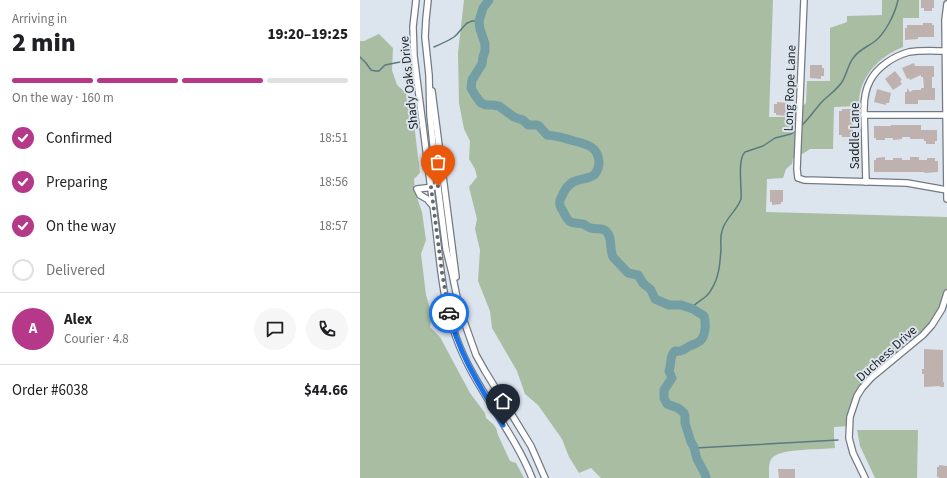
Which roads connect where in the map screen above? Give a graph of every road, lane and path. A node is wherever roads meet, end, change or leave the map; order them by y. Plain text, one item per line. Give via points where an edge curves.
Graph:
1 (416, 0) edge
2 (428, 0) edge
3 (804, 0) edge
4 (947, 4) edge
5 (946, 20) edge
6 (946, 51) edge
7 (429, 75) junction
8 (946, 83) edge
9 (864, 115) junction
10 (946, 115) edge
11 (947, 146) edge
12 (866, 182) junction
13 (438, 186) junction
14 (431, 187) junction
15 (947, 190) edge
16 (947, 200) edge
17 (434, 207) junction
18 (947, 293) edge
19 (464, 323) junction
20 (532, 478) edge
21 (545, 478) edge
22 (865, 478) edge

1 - 14 street, Shady Oaks Drive via 413,46
2 - 7 street, Shady Oaks Drive via 425,37
3 - 12 street, Long Rope Lane via 798,178
4 - 5 street
5 - 6 street
6 - 8 street
6 - 9 street, Saddle Lane via 908,53 896,57 884,66 868,85
7 - 13 street, Shady Oaks Drive via 430,115
7 - 19 street, Shady Oaks Drive
8 - 10 street
9 - 10 street
9 - 12 street, Saddle Lane
10 - 11 street
11 - 15 street
12 - 15 street via 907,183
13 - 14 street
13 - 19 street, Shady Oaks Drive via 446,249 458,307
14 - 17 street, Shady Oaks Drive
14 - 17 street via 417,189
15 - 16 street
17 - 20 street, Shady Oaks Drive via 446,300 456,337 471,372 515,444
18 - 22 street, Duchess Drive via 942,309 932,325 871,378 857,396 850,417 849,438
19 - 21 street, Shady Oaks Drive via 476,354 531,446

